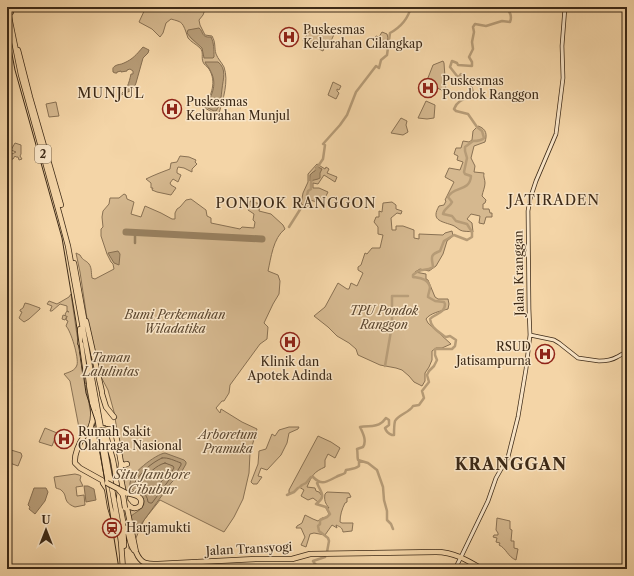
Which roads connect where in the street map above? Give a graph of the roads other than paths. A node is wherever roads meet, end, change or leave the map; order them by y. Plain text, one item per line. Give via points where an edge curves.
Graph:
1 (565, 7) edge
2 (10, 8) edge
3 (79, 301) junction
4 (80, 329) junction
5 (530, 335) junction
6 (627, 352) edge
7 (88, 384) junction
8 (91, 398) junction
9 (112, 405) dead end
10 (106, 407) junction
11 (114, 417) dead end
12 (107, 429) junction
13 (82, 440) junction
14 (121, 463) junction
15 (127, 464) dead end
16 (117, 477) junction
17 (100, 480) junction
18 (117, 490) junction
19 (111, 504) dead end
20 (124, 508) junction
21 (126, 528) dead end
22 (132, 536) junction
23 (124, 546) junction
24 (134, 550) junction
25 (461, 556) junction
26 (122, 560) junction
27 (172, 564) junction
28 (123, 569) edge
29 (126, 569) edge
30 (455, 569) edge
31 (479, 569) edge
32 (482, 569) edge

1 - 5 main road, Jalan Kranggan via 562,78 556,134 536,181 528,211
2 - 3 highway, 2 via 22,68 68,232
3 - 4 highway
3 - 10 highway via 83,307
3 - 12 highway, 2
3 - 26 highway, 2 via 118,522
4 - 7 highway
4 - 7 highway
5 - 6 main road via 554,340 578,358 602,361
5 - 25 main road, Jalan Kranggan via 518,417 508,457 497,475 488,501
7 - 8 highway
8 - 13 highway via 92,423
8 - 19 highway
9 - 10 highway
10 - 11 highway
12 - 13 highway, bridge via 88,434
12 - 14 highway, Jalan Transyogi via 112,430 116,436
12 - 16 highway
12 - 18 highway, 2
13 - 17 highway via 75,456 75,463
14 - 15 highway
14 - 16 highway, Jalan Transyogi
16 - 18 highway
16 - 20 highway, Jalan Transyogi
17 - 18 highway, bridge
17 - 26 highway via 107,489
18 - 20 highway, Jalan Transyogi, bridge via 123,495
18 - 20 highway, bridge via 138,497 142,501 135,509
18 - 23 highway, 2
20 - 22 highway, Jalan Transyogi
20 - 22 highway, Jalan Transyogi
20 - 23 highway
21 - 24 highway
22 - 24 highway, Jalan Transyogi
22 - 27 highway, Jalan Transyogi via 137,554 145,563
23 - 29 highway, 2
24 - 27 highway, Jalan Transyogi via 137,559 146,566
25 - 27 highway, Jalan Transyogi via 441,553 314,555 291,561
25 - 30 main road, Jalan Kranggan
25 - 31 highway, Jalan Transyogi
25 - 32 highway, Jalan Transyogi
26 - 28 highway, 2

